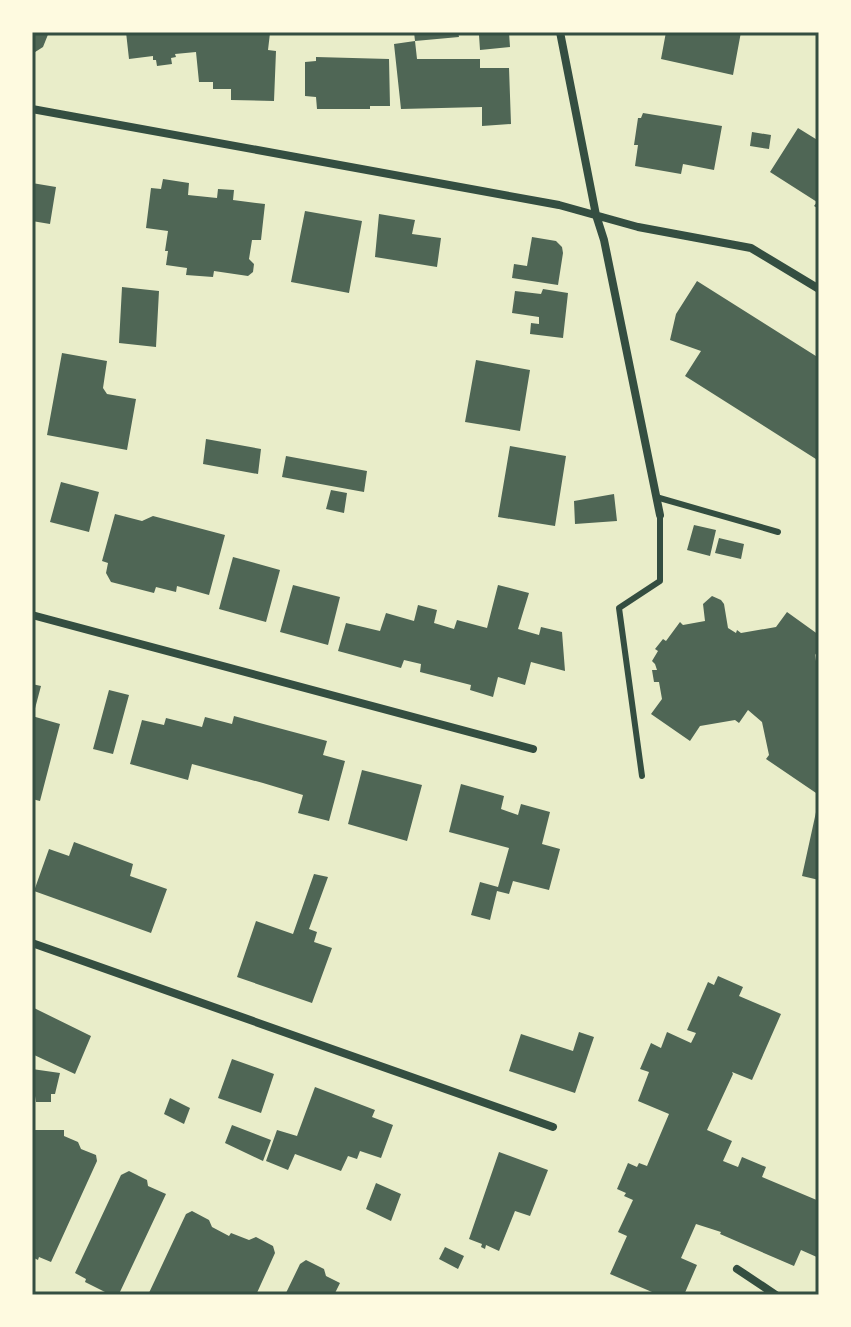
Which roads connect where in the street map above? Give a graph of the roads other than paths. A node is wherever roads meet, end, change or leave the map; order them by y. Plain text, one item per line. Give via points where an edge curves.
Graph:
1 (560, 32) edge
2 (32, 109) edge
3 (596, 215) junction
4 (819, 289) edge
5 (656, 497) junction
6 (660, 515) joint
7 (778, 532) dead end
8 (32, 615) edge
9 (533, 749) dead end
10 (642, 776) dead end
11 (32, 943) edge
12 (553, 1127) dead end
13 (737, 1269) dead end
14 (776, 1295) edge

1 - 3 street
2 - 3 street
3 - 4 street via 751,248
3 - 5 street
5 - 6 street
5 - 7 lane
6 - 10 lane via 660,581 619,608
8 - 9 street
11 - 12 street
13 - 14 street

